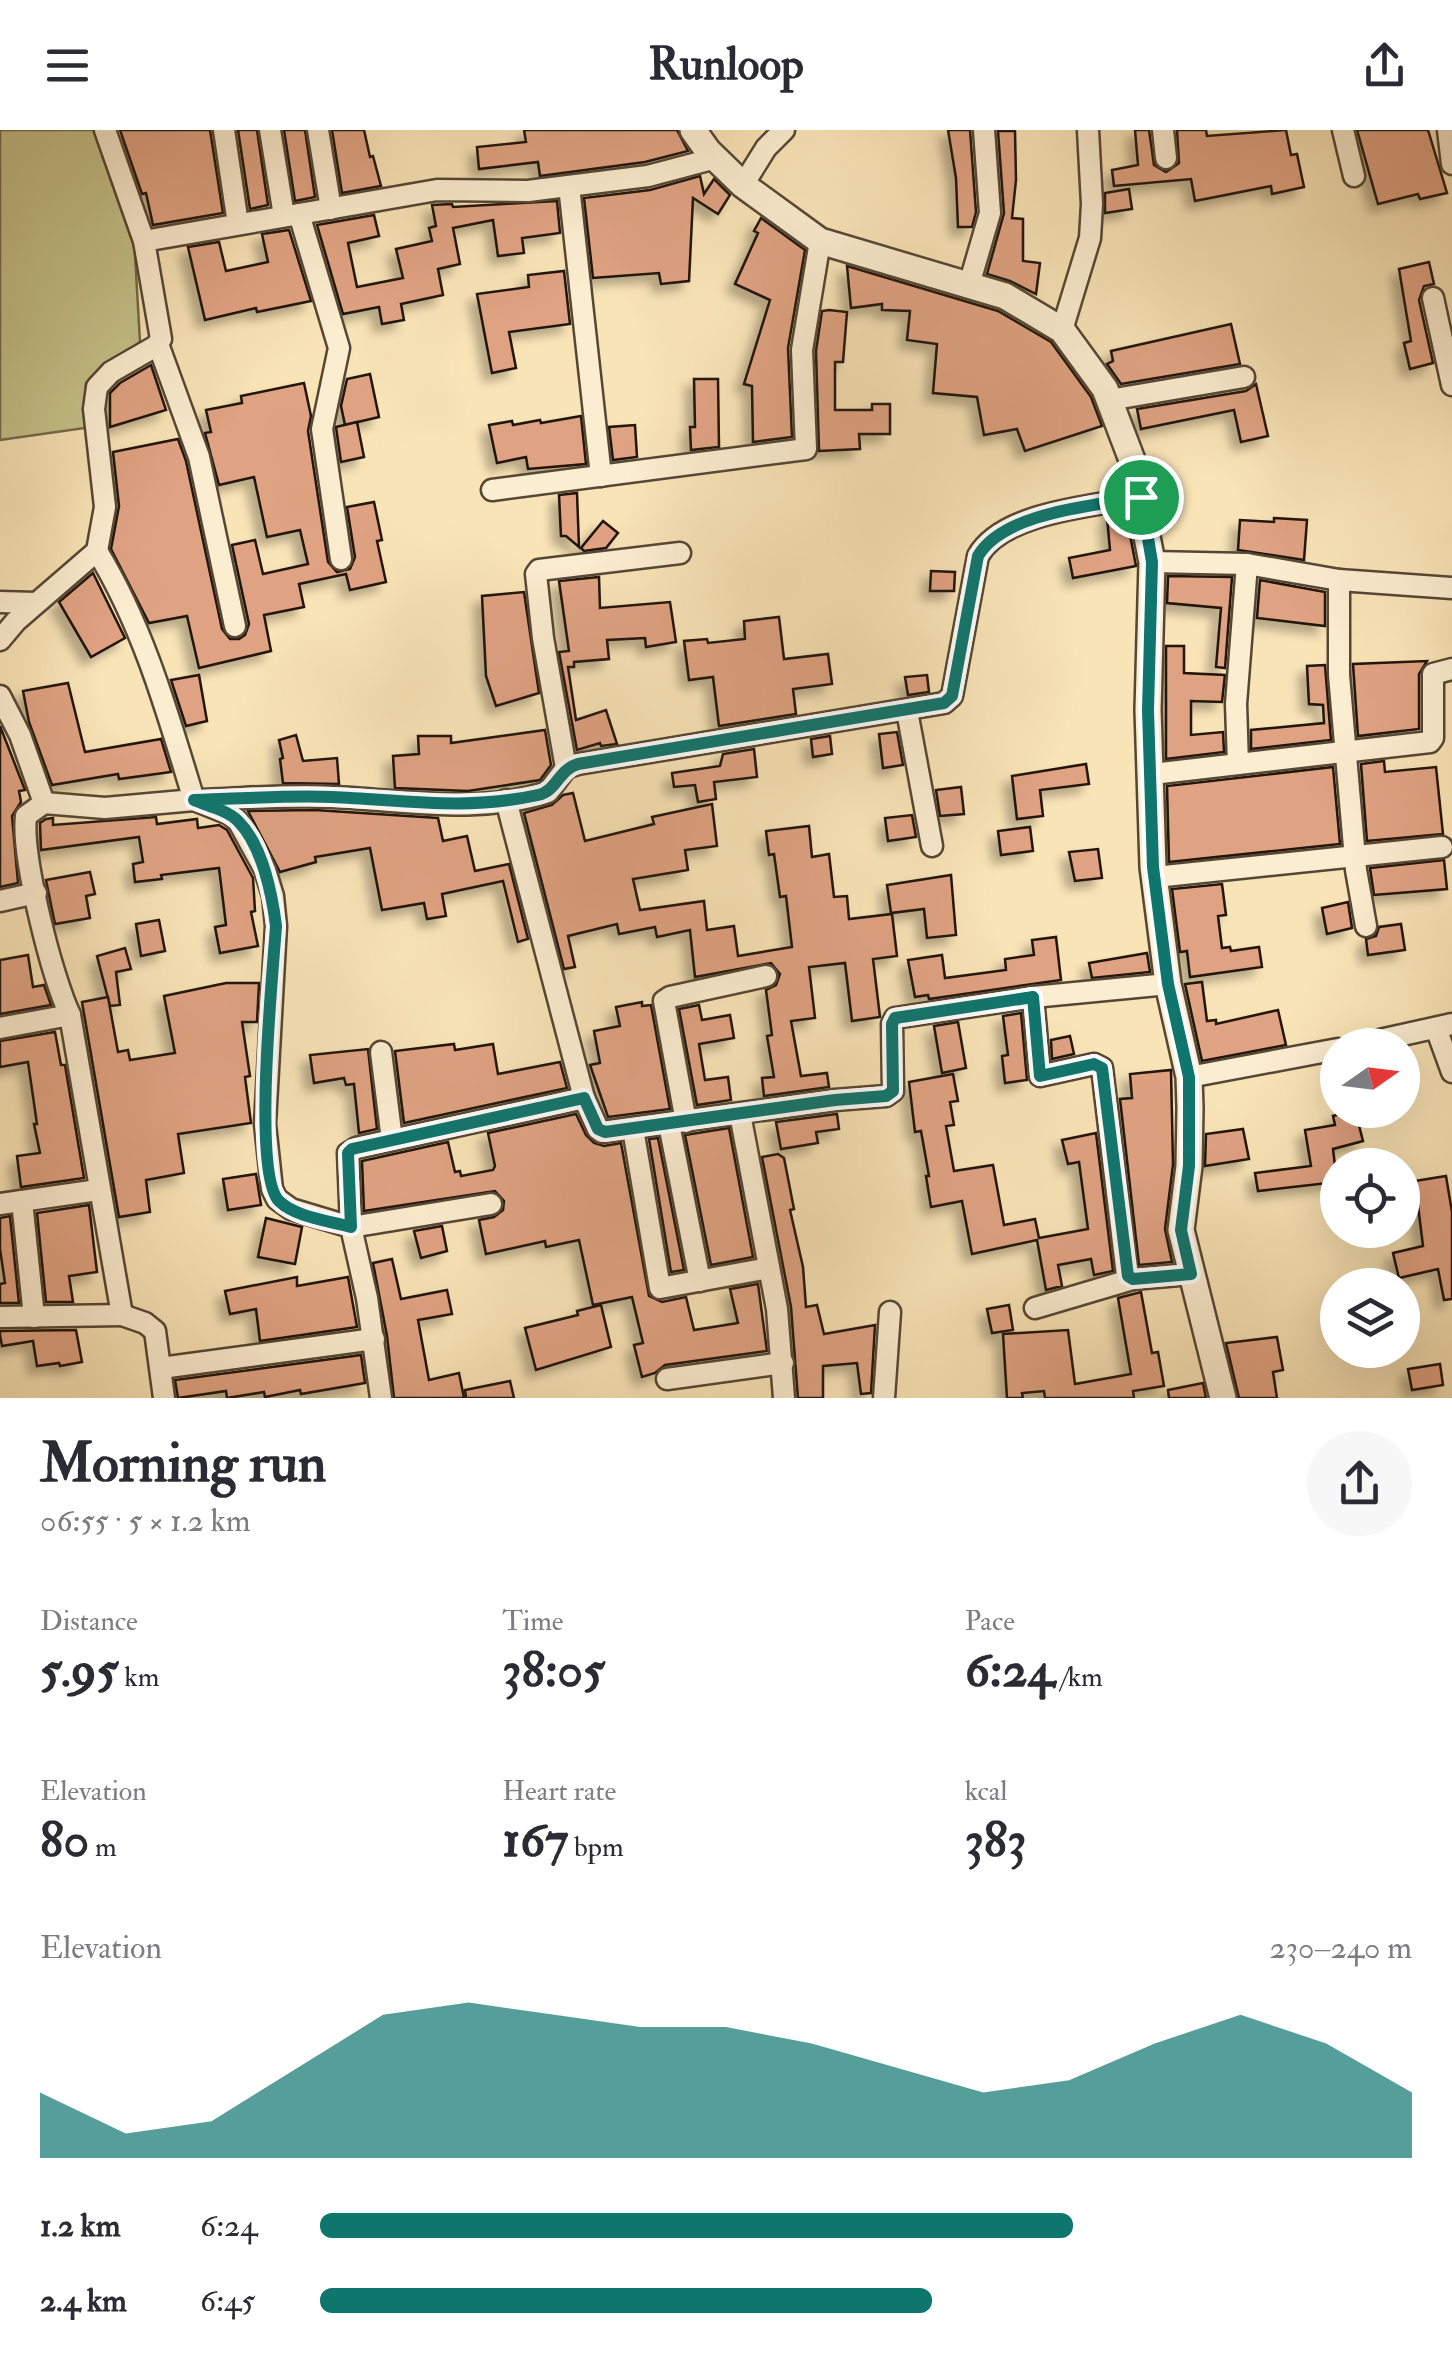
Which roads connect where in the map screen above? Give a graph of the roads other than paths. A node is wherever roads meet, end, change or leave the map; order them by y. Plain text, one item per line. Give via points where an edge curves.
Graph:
1 (105, 130) edge
2 (224, 130) edge
3 (270, 130) edge
4 (318, 130) edge
5 (693, 130) edge
6 (784, 130) edge
7 (984, 130) edge
8 (1088, 130) edge
9 (1162, 130) edge
10 (1343, 130) edge
11 (1448, 130) edge
12 (716, 158) junction
13 (1166, 158) dead end
14 (1452, 164) edge
15 (1354, 176) dead end
16 (743, 185) junction
17 (569, 186) junction
18 (331, 208) junction
19 (292, 215) junction
20 (238, 224) junction
21 (144, 241) junction
22 (820, 241) junction
23 (969, 285) junction
24 (1433, 298) dead end
25 (1062, 330) junction
26 (158, 344) junction
27 (1244, 377) dead end
28 (1452, 386) edge
29 (1110, 400) junction
30 (601, 476) junction
31 (492, 490) dead end
32 (1141, 497) junction
33 (97, 552) junction
34 (680, 553) dead end
35 (341, 559) dead end
36 (1152, 562) junction
37 (1247, 564) junction
38 (1339, 580) junction
39 (1452, 588) edge
40 (0, 602) edge
41 (36, 604) junction
42 (235, 626) dead end
43 (0, 640) edge
44 (1452, 669) edge
45 (1, 693) edge
46 (907, 711) junction
47 (1348, 751) junction
48 (1238, 764) junction
49 (566, 768) junction
50 (1152, 774) junction
51 (194, 800) junction
52 (506, 800) junction
53 (44, 804) junction
54 (932, 846) dead end
55 (1442, 847) dead end
56 (1357, 855) junction
57 (1155, 876) junction
58 (36, 893) junction
59 (0, 902) edge
60 (1366, 926) dead end
61 (766, 976) dead end
62 (1168, 984) junction
63 (1033, 997) junction
64 (70, 1015) junction
65 (1444, 1026) edge
66 (0, 1028) edge
67 (381, 1052) dead end
68 (1320, 1052) edge
69 (1452, 1072) edge
70 (1189, 1077) junction
71 (584, 1098) junction
72 (740, 1114) junction
73 (678, 1123) junction
74 (633, 1129) junction
75 (392, 1140) junction
76 (98, 1190) junction
77 (11, 1202) edge
78 (491, 1204) dead end
79 (351, 1227) junction
80 (769, 1268) junction
81 (1191, 1274) junction
82 (1133, 1279) junction
83 (700, 1281) junction
84 (1035, 1308) dead end
85 (890, 1312) dead end
86 (122, 1315) junction
87 (34, 1316) junction
88 (0, 1317) edge
89 (374, 1339) junction
90 (782, 1363) junction
91 (161, 1368) junction
92 (668, 1378) dead end
93 (164, 1398) edge
94 (382, 1398) edge
95 (784, 1398) edge
96 (884, 1398) edge
97 (1223, 1398) edge

1 - 21 street
2 - 20 street
3 - 19 street
4 - 18 street
5 - 12 street
6 - 16 street
7 - 23 street via 990,214
8 - 25 street via 1090,238
9 - 13 street
10 - 15 street
11 - 14 street
12 - 16 street
12 - 17 street
16 - 22 street
17 - 18 street via 437,190
17 - 30 street
18 - 19 street
19 - 20 street
19 - 35 street via 339,348 322,429
20 - 21 street
21 - 26 street
22 - 23 street
22 - 30 street via 802,350 806,449
23 - 25 street via 1005,296
24 - 28 street
25 - 29 street
26 - 33 street via 98,387 94,409 105,506
26 - 42 street via 199,457
27 - 29 street
29 - 32 street
30 - 31 street
32 - 36 street
32 - 46 street via 1037,518 991,539 978,556 952,696
33 - 41 street
33 - 51 street via 133,620
34 - 49 street via 536,574
36 - 37 street
36 - 50 street
37 - 38 street
37 - 48 street
38 - 39 street
38 - 47 street via 1338,660
40 - 41 street
41 - 43 street
44 - 47 street via 1433,674 1430,742
45 - 53 street
46 - 49 street
46 - 54 street
47 - 48 street
47 - 56 street
48 - 50 street
49 - 52 street via 548,792
50 - 57 street
51 - 52 street via 333,797 432,806
51 - 53 street via 105,808
51 - 79 street via 238,821 273,896 265,1124 272,1189 291,1209
52 - 71 street
53 - 58 street via 25,820
55 - 56 street
56 - 57 street
56 - 60 street
57 - 62 street
58 - 59 street
58 - 64 street
61 - 73 street via 664,1001
62 - 63 street
62 - 70 street
63 - 72 street via 895,1018 893,1091 886,1096
63 - 82 street via 1040,1076 1102,1068 1126,1274
64 - 66 street
64 - 76 street
65 - 69 street
67 - 75 street
68 - 70 street
70 - 81 street via 1181,1230
71 - 74 street via 600,1131
71 - 75 street
72 - 73 street
72 - 80 street
73 - 74 street
73 - 83 street
74 - 83 street via 660,1288
75 - 79 street via 348,1153
76 - 77 street
76 - 86 street
77 - 87 street
78 - 79 street
79 - 89 street
80 - 83 street
80 - 90 street
81 - 82 street
81 - 97 street
82 - 84 street
85 - 96 street
86 - 87 street
86 - 91 street via 154,1329
87 - 88 street
89 - 91 street
89 - 94 street
90 - 92 street
90 - 95 street
91 - 93 street

